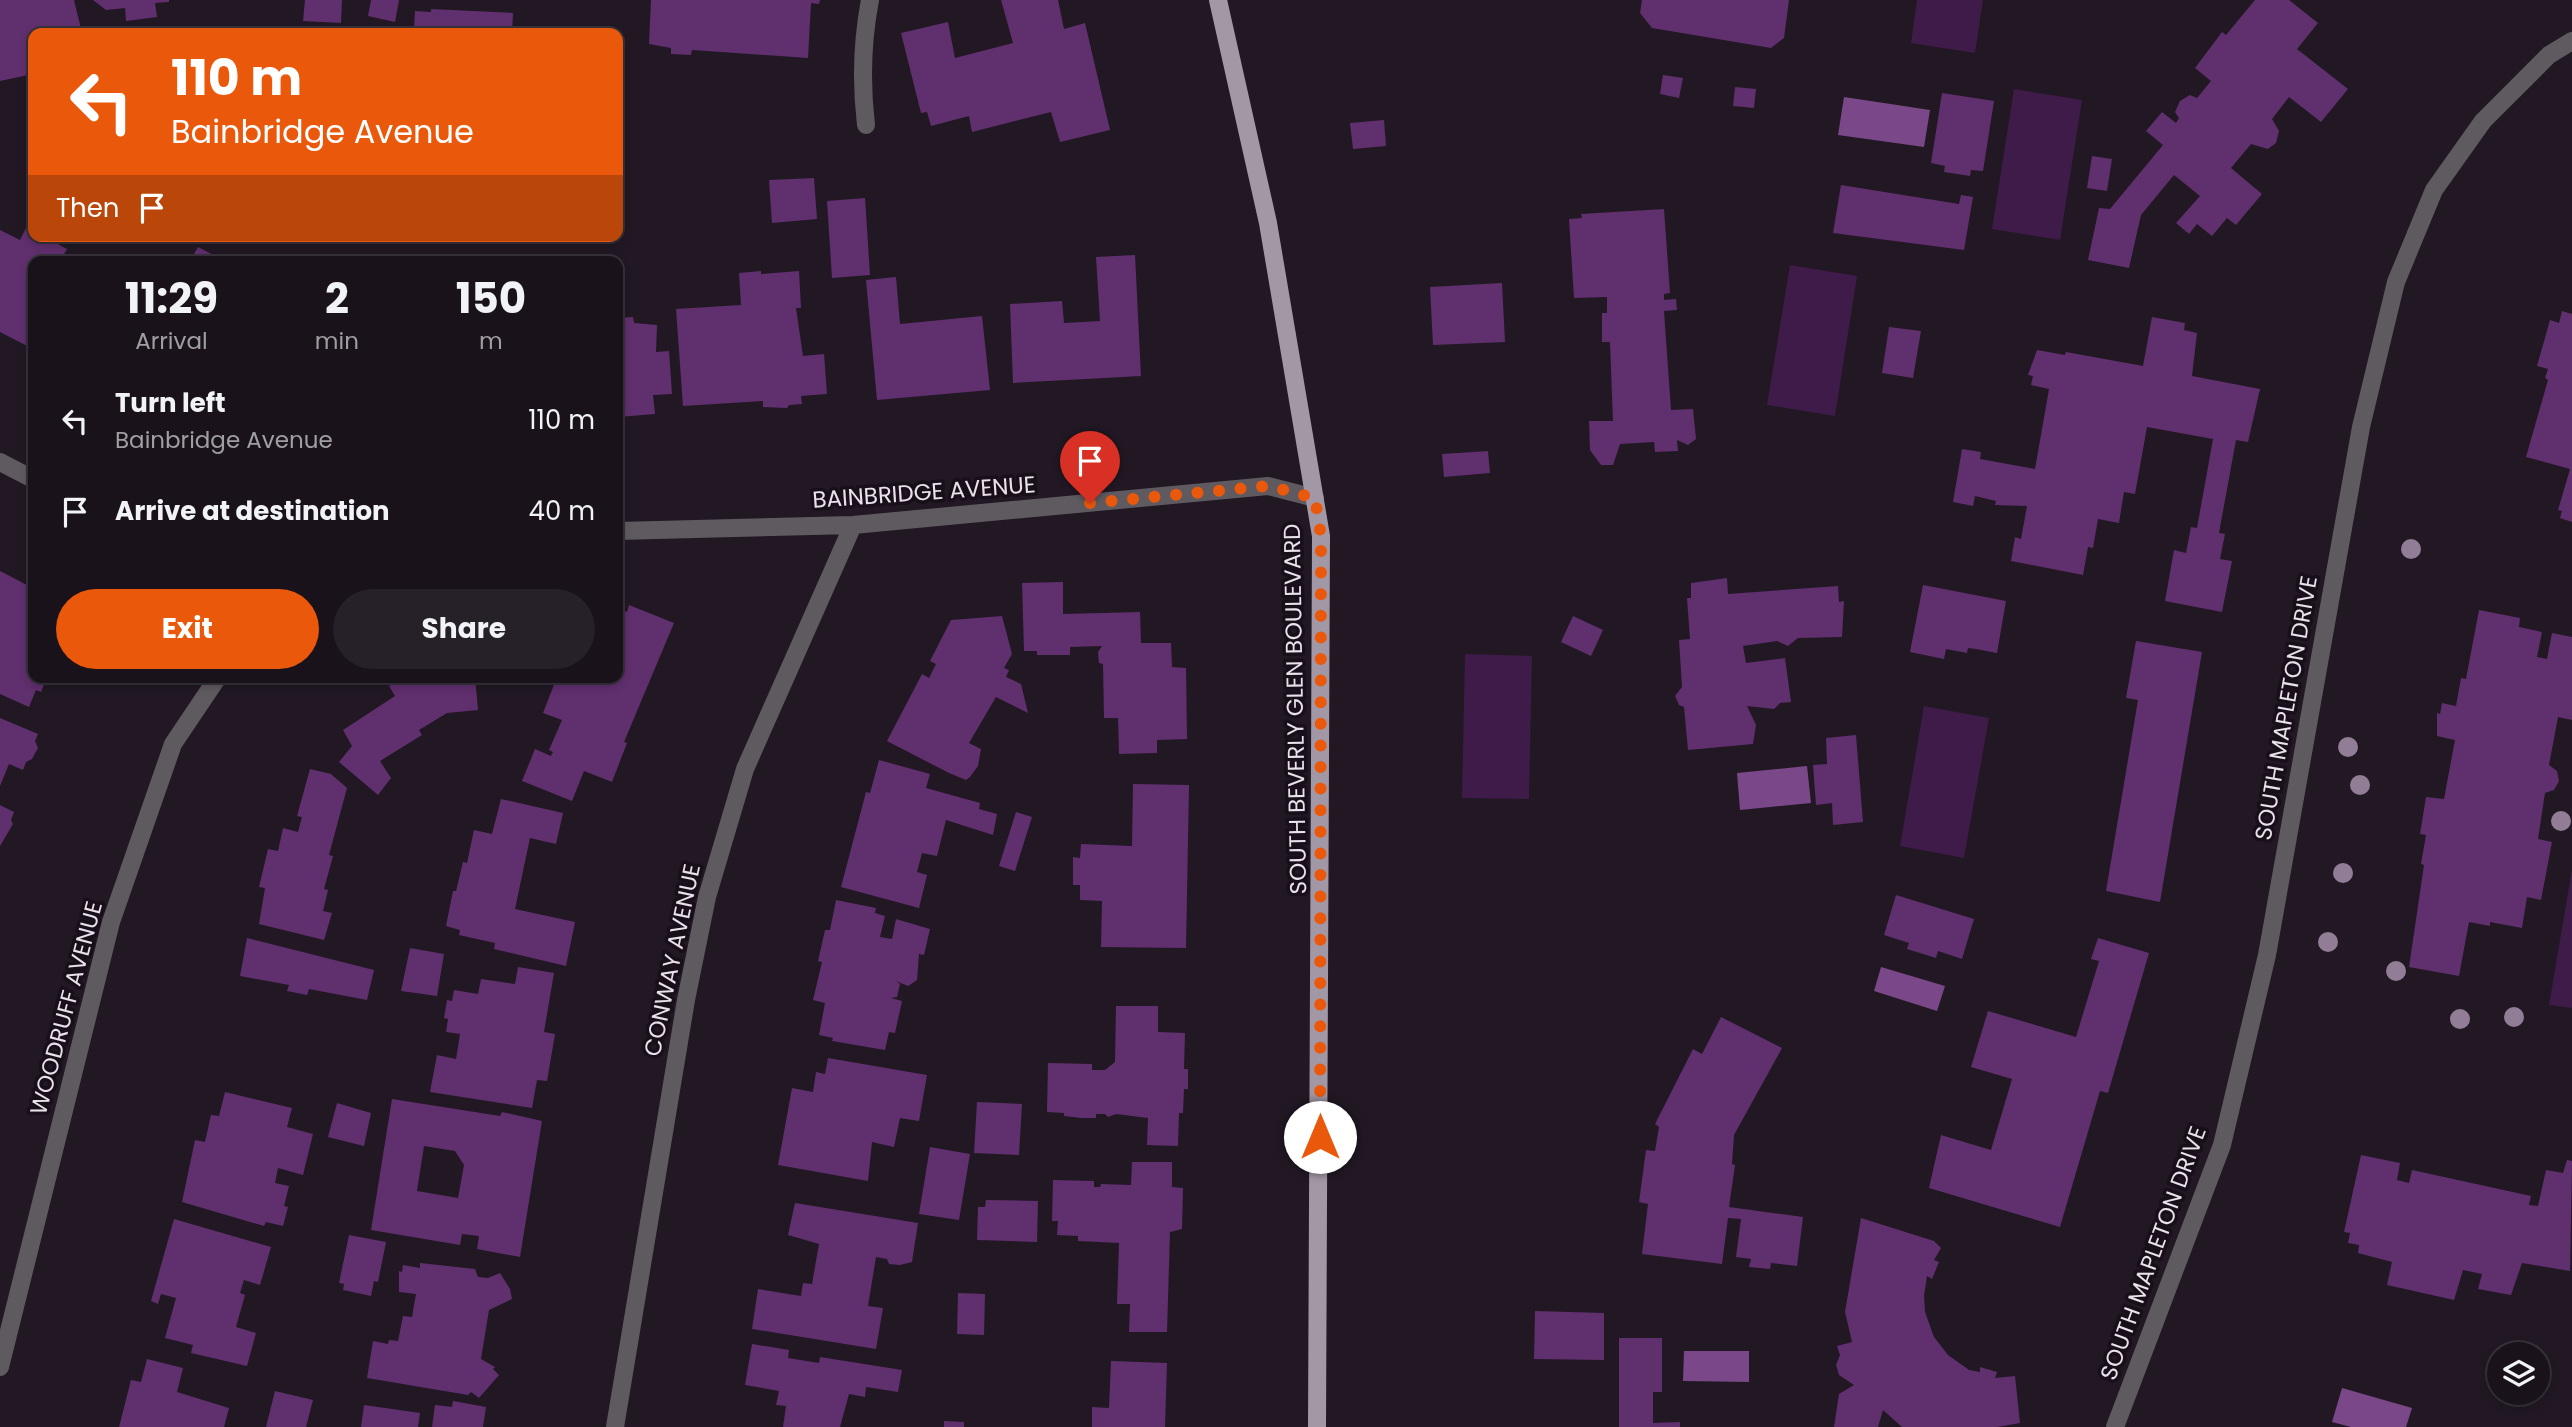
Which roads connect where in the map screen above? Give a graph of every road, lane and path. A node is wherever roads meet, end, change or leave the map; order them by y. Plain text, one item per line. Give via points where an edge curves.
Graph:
1 (870, 0) edge
2 (1218, 0) edge
3 (1230, 0) edge
4 (1223, 20) junction
5 (2572, 41) edge
6 (866, 125) dead end
7 (0, 462) edge
8 (28, 476) edge
9 (1315, 498) junction
10 (853, 525) junction
11 (623, 531) edge
12 (214, 683) edge
13 (0, 1367) edge
14 (615, 1427) edge
15 (1317, 1427) edge
16 (2115, 1427) edge

1 - 6 street via 862,90
2 - 4 main road, SOUTH BEVERLY GLEN BOULEVARD
3 - 4 main road
4 - 9 main road, SOUTH BEVERLY GLEN BOULEVARD via 1268,223
5 - 16 street, SOUTH MAPLETON DRIVE via 2549,55 2483,121 2434,190 2396,282 2361,427 2267,955 2222,1145
7 - 8 street
9 - 10 street, BAINBRIDGE AVENUE via 1268,486
9 - 15 main road, SOUTH BEVERLY GLEN BOULEVARD via 1321,536
10 - 11 street, BAINBRIDGE AVENUE
10 - 14 street, CONWAY AVENUE via 745,769 707,897
12 - 13 street, WOODRUFF AVENUE via 173,744 111,922

